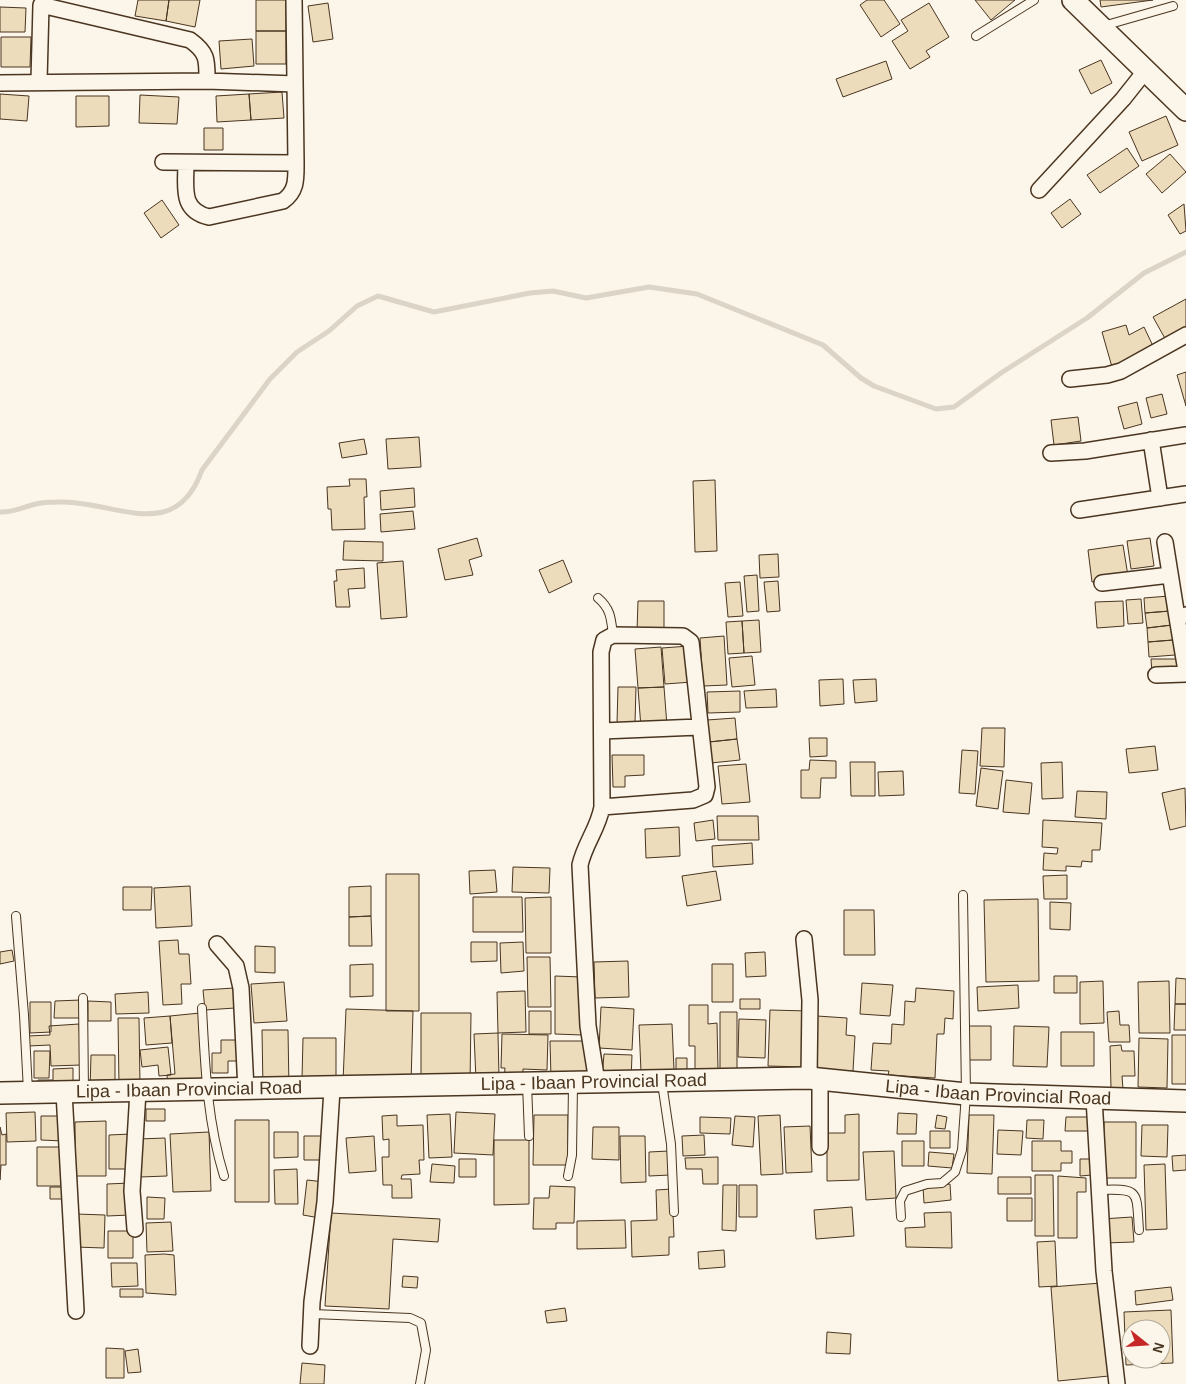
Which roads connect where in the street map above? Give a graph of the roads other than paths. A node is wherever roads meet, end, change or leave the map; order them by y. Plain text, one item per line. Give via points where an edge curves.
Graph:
1 (294, 0) edge
2 (1034, 0) edge
3 (1073, 0) edge
4 (41, 2) edge
5 (1173, 6) dead end
6 (1101, 27) junction
7 (976, 36) dead end
8 (1146, 70) junction
9 (39, 81) junction
10 (207, 81) junction
11 (0, 82) edge
12 (295, 84) junction
13 (1186, 110) edge
14 (163, 162) dead end
15 (186, 163) junction
16 (296, 163) junction
17 (1039, 190) dead end
18 (1186, 336) edge
19 (1070, 379) dead end
20 (1186, 435) edge
21 (1151, 440) junction
22 (1051, 452) dead end
23 (1186, 494) edge
24 (1160, 498) junction
25 (1079, 510) dead end
26 (1165, 542) dead end
27 (1170, 575) junction
28 (1102, 583) dead end
29 (598, 598) dead end
30 (1181, 616) edge
31 (613, 635) junction
32 (1186, 672) edge
33 (1156, 675) dead end
34 (699, 727) junction
35 (602, 731) junction
36 (602, 807) junction
37 (963, 895) dead end
38 (16, 916) dead end
39 (804, 938) dead end
40 (217, 944) dead end
41 (83, 998) dead end
42 (202, 1008) dead end
43 (814, 1078) junction
44 (662, 1081) junction
45 (597, 1082) junction
46 (573, 1083) junction
47 (527, 1084) junction
48 (332, 1088) junction
49 (207, 1090) junction
50 (246, 1090) junction
51 (138, 1091) junction
52 (28, 1092) junction
53 (74, 1092) junction
54 (0, 1093) edge
55 (966, 1094) junction
56 (1094, 1098) junction
57 (1186, 1101) edge
58 (530, 1136) dead end
59 (820, 1147) dead end
60 (224, 1176) dead end
61 (568, 1176) dead end
62 (1099, 1190) junction
63 (674, 1212) dead end
64 (901, 1217) dead end
65 (135, 1230) dead end
66 (1139, 1230) dead end
67 (76, 1311) dead end
68 (313, 1314) junction
69 (310, 1346) dead end
70 (420, 1384) edge
71 (1117, 1384) edge

1 - 12 street
2 - 7 lane
3 - 6 main road
4 - 9 street
4 - 10 street via 190,40 201,48 207,59
5 - 6 lane
6 - 8 main road
8 - 13 main road
8 - 17 street
9 - 10 street
9 - 11 street
10 - 12 street
12 - 16 street
14 - 15 street
15 - 16 street
15 - 16 street via 189,207 209,217 283,200 292,194 295,187
18 - 19 street via 1121,371
20 - 21 street
21 - 22 street via 1085,451
21 - 24 street
23 - 24 street
24 - 25 street
26 - 27 street
27 - 28 street
27 - 30 street
29 - 31 lane via 607,605 611,614
30 - 32 street
31 - 34 street via 688,638
31 - 35 street via 604,640 601,652
32 - 33 street
34 - 35 street
34 - 36 street via 707,787 705,795 693,800
35 - 36 street
36 - 45 street via 599,823 583,850 580,865 588,1026
37 - 55 lane
38 - 52 lane
39 - 43 street
40 - 50 street via 236,966 241,988
41 - 53 lane
42 - 49 lane
43 - 44 main road, Lipa - Ibaan Provincial Road
43 - 55 main road, Lipa - Ibaan Provincial Road
43 - 59 street
44 - 45 main road, Lipa - Ibaan Provincial Road
44 - 63 lane via 671,1144
45 - 46 main road, Lipa - Ibaan Provincial Road
46 - 47 main road, Lipa - Ibaan Provincial Road
46 - 61 lane via 572,1155
47 - 48 main road, Lipa - Ibaan Provincial Road
47 - 58 lane
48 - 50 main road, Lipa - Ibaan Provincial Road
48 - 68 street via 326,1202
49 - 50 main road, Lipa - Ibaan Provincial Road
49 - 51 main road, Lipa - Ibaan Provincial Road
49 - 60 lane via 212,1131
51 - 53 main road, Lipa - Ibaan Provincial Road
51 - 65 street via 132,1191
52 - 53 main road, Lipa - Ibaan Provincial Road
52 - 54 main road, Lipa - Ibaan Provincial Road
53 - 67 street
55 - 56 main road, Lipa - Ibaan Provincial Road
55 - 64 lane via 962,1150 955,1172 942,1183 906,1191 900,1201
56 - 57 main road, Lipa - Ibaan Provincial Road
56 - 62 street
62 - 66 lane via 1131,1191 1136,1196
62 - 71 street via 1104,1271
68 - 69 street
68 - 70 lane via 410,1318 421,1323 426,1350

